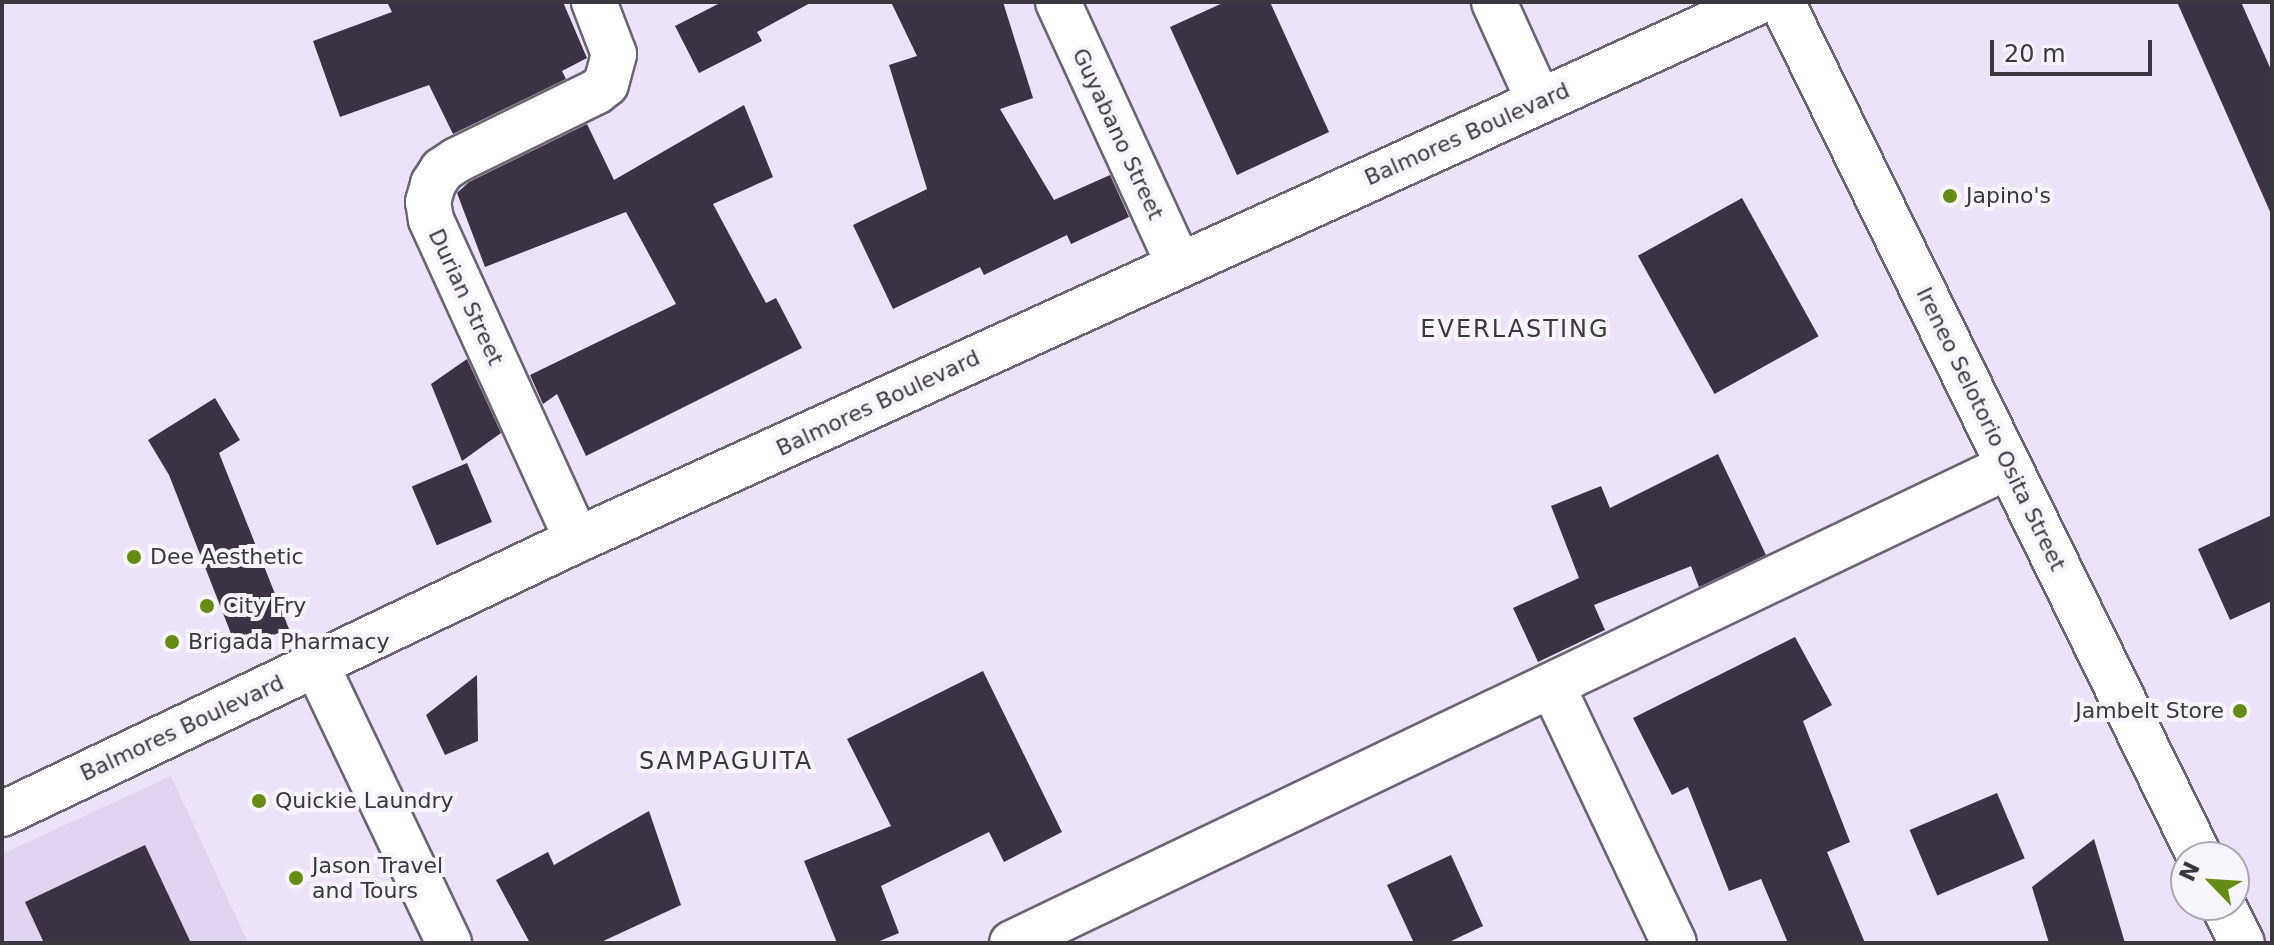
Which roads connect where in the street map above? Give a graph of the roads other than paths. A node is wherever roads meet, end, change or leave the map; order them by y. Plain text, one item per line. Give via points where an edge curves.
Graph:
1 (594, 2) edge
2 (1058, 2) edge
3 (1494, 2) edge
4 (1758, 2) edge
5 (1782, 2) edge
6 (1539, 101) junction
7 (1179, 265) junction
8 (2009, 466) junction
9 (577, 540) junction
10 (316, 664) junction
11 (1552, 685) junction
12 (2, 814) edge
13 (2192, 841) edge
14 (2231, 921) edge
15 (1080, 928) edge
16 (449, 943) edge
17 (1012, 943) edge
18 (1674, 943) edge
19 (2242, 943) edge

1 - 9 street, Durian Street via 614,54 606,84 457,160 437,177 428,202 431,219
2 - 7 street, Guyabano Street
3 - 6 street
4 - 6 street, Balmores Boulevard
5 - 8 street, Ireneo Selotorio Osita Street
6 - 7 street, Balmores Boulevard
7 - 9 street, Balmores Boulevard
8 - 11 street
8 - 13 street, Ireneo Selotorio Osita Street
9 - 10 street, Balmores Boulevard
10 - 12 street, Balmores Boulevard
10 - 16 street
11 - 15 street
11 - 18 street
14 - 19 street
15 - 17 street

